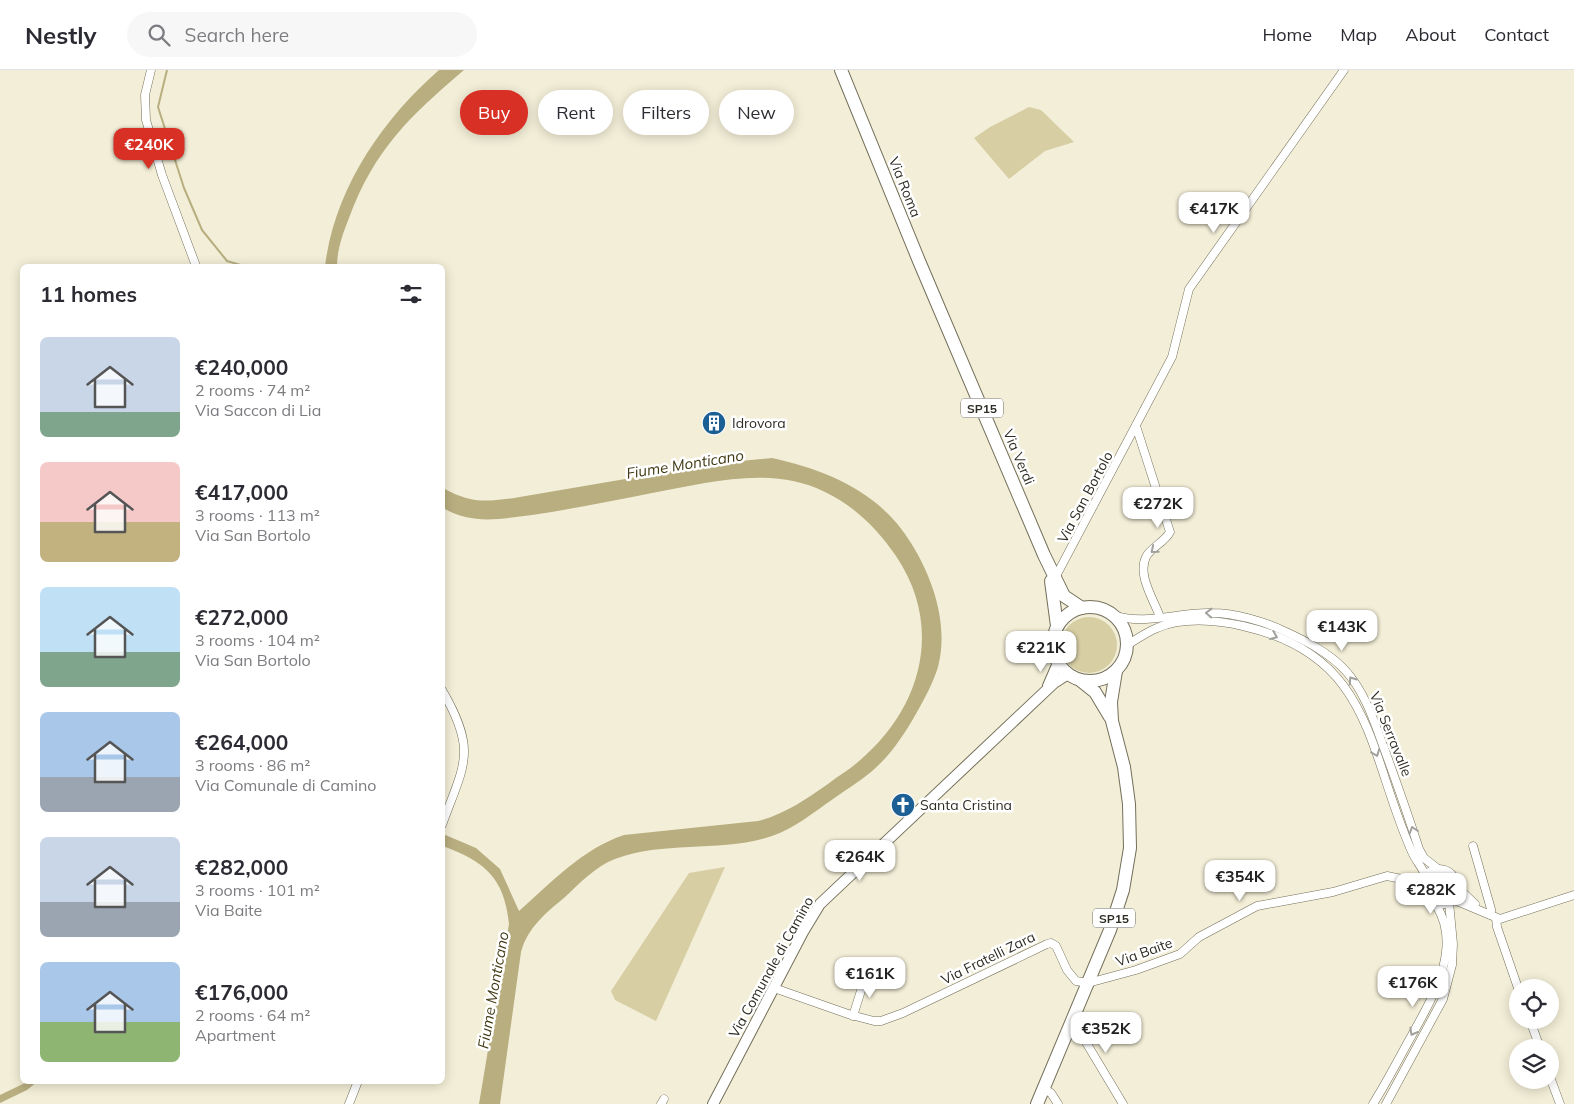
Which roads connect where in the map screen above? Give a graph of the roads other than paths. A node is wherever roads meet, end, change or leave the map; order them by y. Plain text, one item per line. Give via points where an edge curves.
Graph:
1 (150, 70) edge
2 (841, 70) edge
3 (1344, 70) edge
4 (919, 261) joint
5 (195, 264) edge
6 (1136, 426) junction
7 (1044, 555) junction
8 (1055, 578) junction
9 (1082, 608) junction
10 (1113, 615) junction
11 (1160, 617) junction
12 (1057, 626) junction
13 (1127, 645) junction
14 (1058, 663) junction
15 (1116, 671) junction
16 (1068, 674) junction
17 (1080, 680) junction
18 (1045, 692) junction
19 (445, 695) edge
20 (1112, 721) junction
21 (445, 817) edge
22 (1472, 846) dead end
23 (1438, 869) junction
24 (1424, 877) junction
25 (1402, 880) junction
26 (1457, 887) junction
27 (1421, 892) junction
28 (1574, 895) edge
29 (1451, 900) junction
30 (1436, 905) junction
31 (1482, 910) junction
32 (1493, 917) junction
33 (872, 973) dead end
34 (1515, 979) edge
35 (1088, 984) junction
36 (774, 988) junction
37 (853, 1016) junction
38 (1070, 1026) junction
39 (357, 1084) edge
40 (1044, 1089) junction
41 (1554, 1089) edge
42 (349, 1104) edge
43 (713, 1104) edge
44 (1037, 1104) edge
45 (1058, 1104) edge
46 (1123, 1104) edge
47 (1373, 1104) edge
48 (1386, 1104) edge
49 (1560, 1104) edge

1 - 5 street via 145,95 146,120 162,175
2 - 4 main road, Via Roma / SP15
3 - 6 street, Via San Bortolo via 1189,289 1172,357
4 - 7 main road, Via Verdi / SP15
6 - 8 street, Via San Bortolo
6 -> 11 street via 1169,523 1167,537 1146,556 1144,564 1144,577
7 - 8 main road, SP15
7 - 12 main road, SP15 via 1054,594
8 - 9 main road, SP15 via 1064,596
9 - 10 main road via 1104,609
9 - 12 main road via 1068,614
10 - 11 street, Via Serravalle via 1127,620
10 - 13 main road via 1123,628
23 -> 11 street, Via Serravalle via 1424,858 1419,849 1366,701 1345,670 1332,658 1316,646 1258,622 1212,612
12 - 14 main road, SP15 via 1052,645
13 - 15 main road, SP15 via 1122,664
13 -> 24 street, Via Serravalle via 1158,627 1190,621 1229,623 1259,630 1313,656 1342,681 1355,702 1366,724 1412,854
14 - 16 main road, SP15
14 - 18 street, Via Comunale di Camino
15 - 17 main road via 1099,680
15 - 20 main road, SP15 via 1111,702
16 - 17 main road, SP15
16 - 18 street, Via Comunale di Camino
17 - 20 main road, SP15 via 1095,692
18 - 36 street, Via Comunale di Camino via 826,897 803,932
19 - 21 street via 456,713 466,756
20 - 35 main road, SP15 via 1124,767 1130,848 1123,890
22 - 32 street
23 - 24 street
23 - 26 street via 1453,876
24 - 25 street, Via Baite
24 - 27 street
25 - 27 street, Via Baite
25 - 35 street, Via Baite via 1387,876 1333,892 1256,906 1199,937 1180,954
26 - 29 street
26 - 31 street
27 - 30 street via 1428,902
28 - 32 street via 1504,919
29 - 30 street
29 - 31 street
29 - 48 street via 1453,944 1449,983
30 -> 47 street via 1442,914 1446,940 1439,983
31 - 32 street
32 - 34 street
33 - 37 street via 865,978
35 - 37 street, Via Fratelli Zara via 1076,981 1056,946 1051,943 903,1013 881,1021
35 - 38 main road, SP15
36 - 37 street, Via Fratelli Zara
36 - 43 street, Via Comunale di Camino
38 - 40 main road, SP15
38 - 46 street via 1078,1030
39 - 42 street
40 - 44 main road, SP15
40 - 45 street via 1051,1092
41 - 49 street

